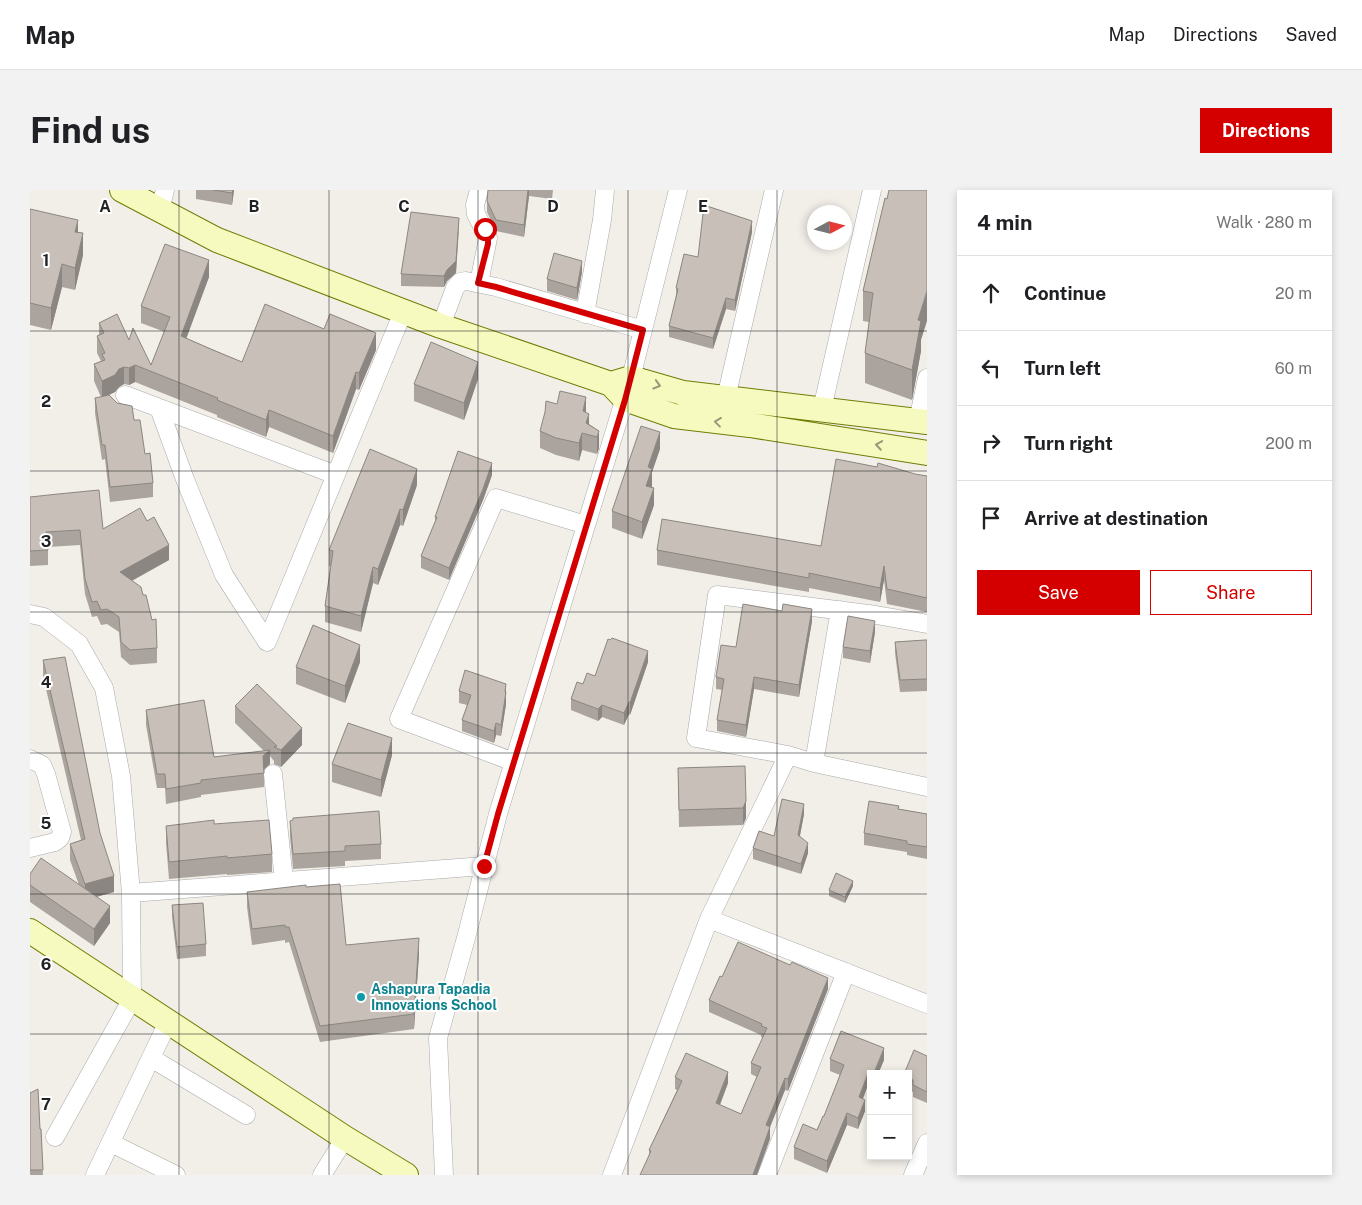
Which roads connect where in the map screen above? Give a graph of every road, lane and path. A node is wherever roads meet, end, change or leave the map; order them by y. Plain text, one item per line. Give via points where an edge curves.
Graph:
1 (122, 190) edge
2 (479, 190) edge
3 (605, 190) edge
4 (678, 190) edge
5 (774, 190) edge
6 (872, 190) edge
7 (163, 200) edge
8 (478, 283) junction
9 (403, 312) junction
10 (585, 314) junction
11 (441, 326) junction
12 (643, 330) junction
13 (927, 378) edge
14 (622, 387) junction
15 (125, 395) dead end
16 (726, 398) junction
17 (159, 408) junction
18 (822, 410) junction
19 (922, 421) edge
20 (927, 453) edge
21 (336, 475) junction
22 (586, 525) junction
23 (840, 610) junction
24 (30, 614) edge
25 (927, 624) edge
26 (788, 755) junction
27 (30, 759) edge
28 (514, 762) junction
29 (814, 763) junction
30 (273, 774) dead end
31 (927, 787) edge
32 (30, 848) edge
33 (484, 866) junction
34 (284, 881) junction
35 (131, 893) junction
36 (709, 919) junction
37 (30, 931) edge
38 (846, 972) junction
39 (132, 999) junction
40 (927, 1004) edge
41 (168, 1022) junction
42 (151, 1058) junction
43 (246, 1115) dead end
44 (55, 1137) dead end
45 (345, 1138) junction
46 (111, 1143) junction
47 (927, 1143) edge
48 (95, 1175) edge
49 (176, 1175) edge
50 (322, 1175) edge
51 (406, 1175) edge
52 (444, 1175) edge
53 (612, 1175) edge
54 (767, 1175) edge
55 (912, 1175) edge

1 - 7 street
2 - 8 street via 476,214 488,238
3 - 10 street
4 - 12 street
5 - 16 street
6 - 18 street
7 - 9 street via 217,240
8 - 10 street
8 - 11 street via 460,282
9 - 11 street
9 - 21 street
10 - 12 street
11 - 14 street
12 - 14 street
13 - 19 street
14 -> 16 street
20 -> 14 street via 674,416
14 - 22 street
15 - 17 street
16 - 18 street
17 - 21 street
17 - 21 street via 224,575 267,642
18 - 19 street
22 - 28 street
22 - 28 street via 496,498 399,719
23 - 25 street
23 - 26 street via 717,595 696,738
23 - 29 street
24 - 35 street via 44,617 79,644 104,688 121,776
26 - 29 street
26 - 36 street
27 - 32 street via 42,766 46,774 62,832 55,842
28 - 33 street
29 - 31 street
30 - 34 street
33 - 34 street
33 - 52 street via 438,1038
34 - 35 street
35 - 39 street
36 - 38 street
36 - 53 street
37 - 39 street
38 - 40 street
38 - 54 street
39 - 41 street
39 - 44 street
41 - 42 street
41 - 45 street
42 - 43 street
42 - 46 street
45 - 50 street
45 - 51 street
46 - 48 street
46 - 49 street
47 - 55 street

